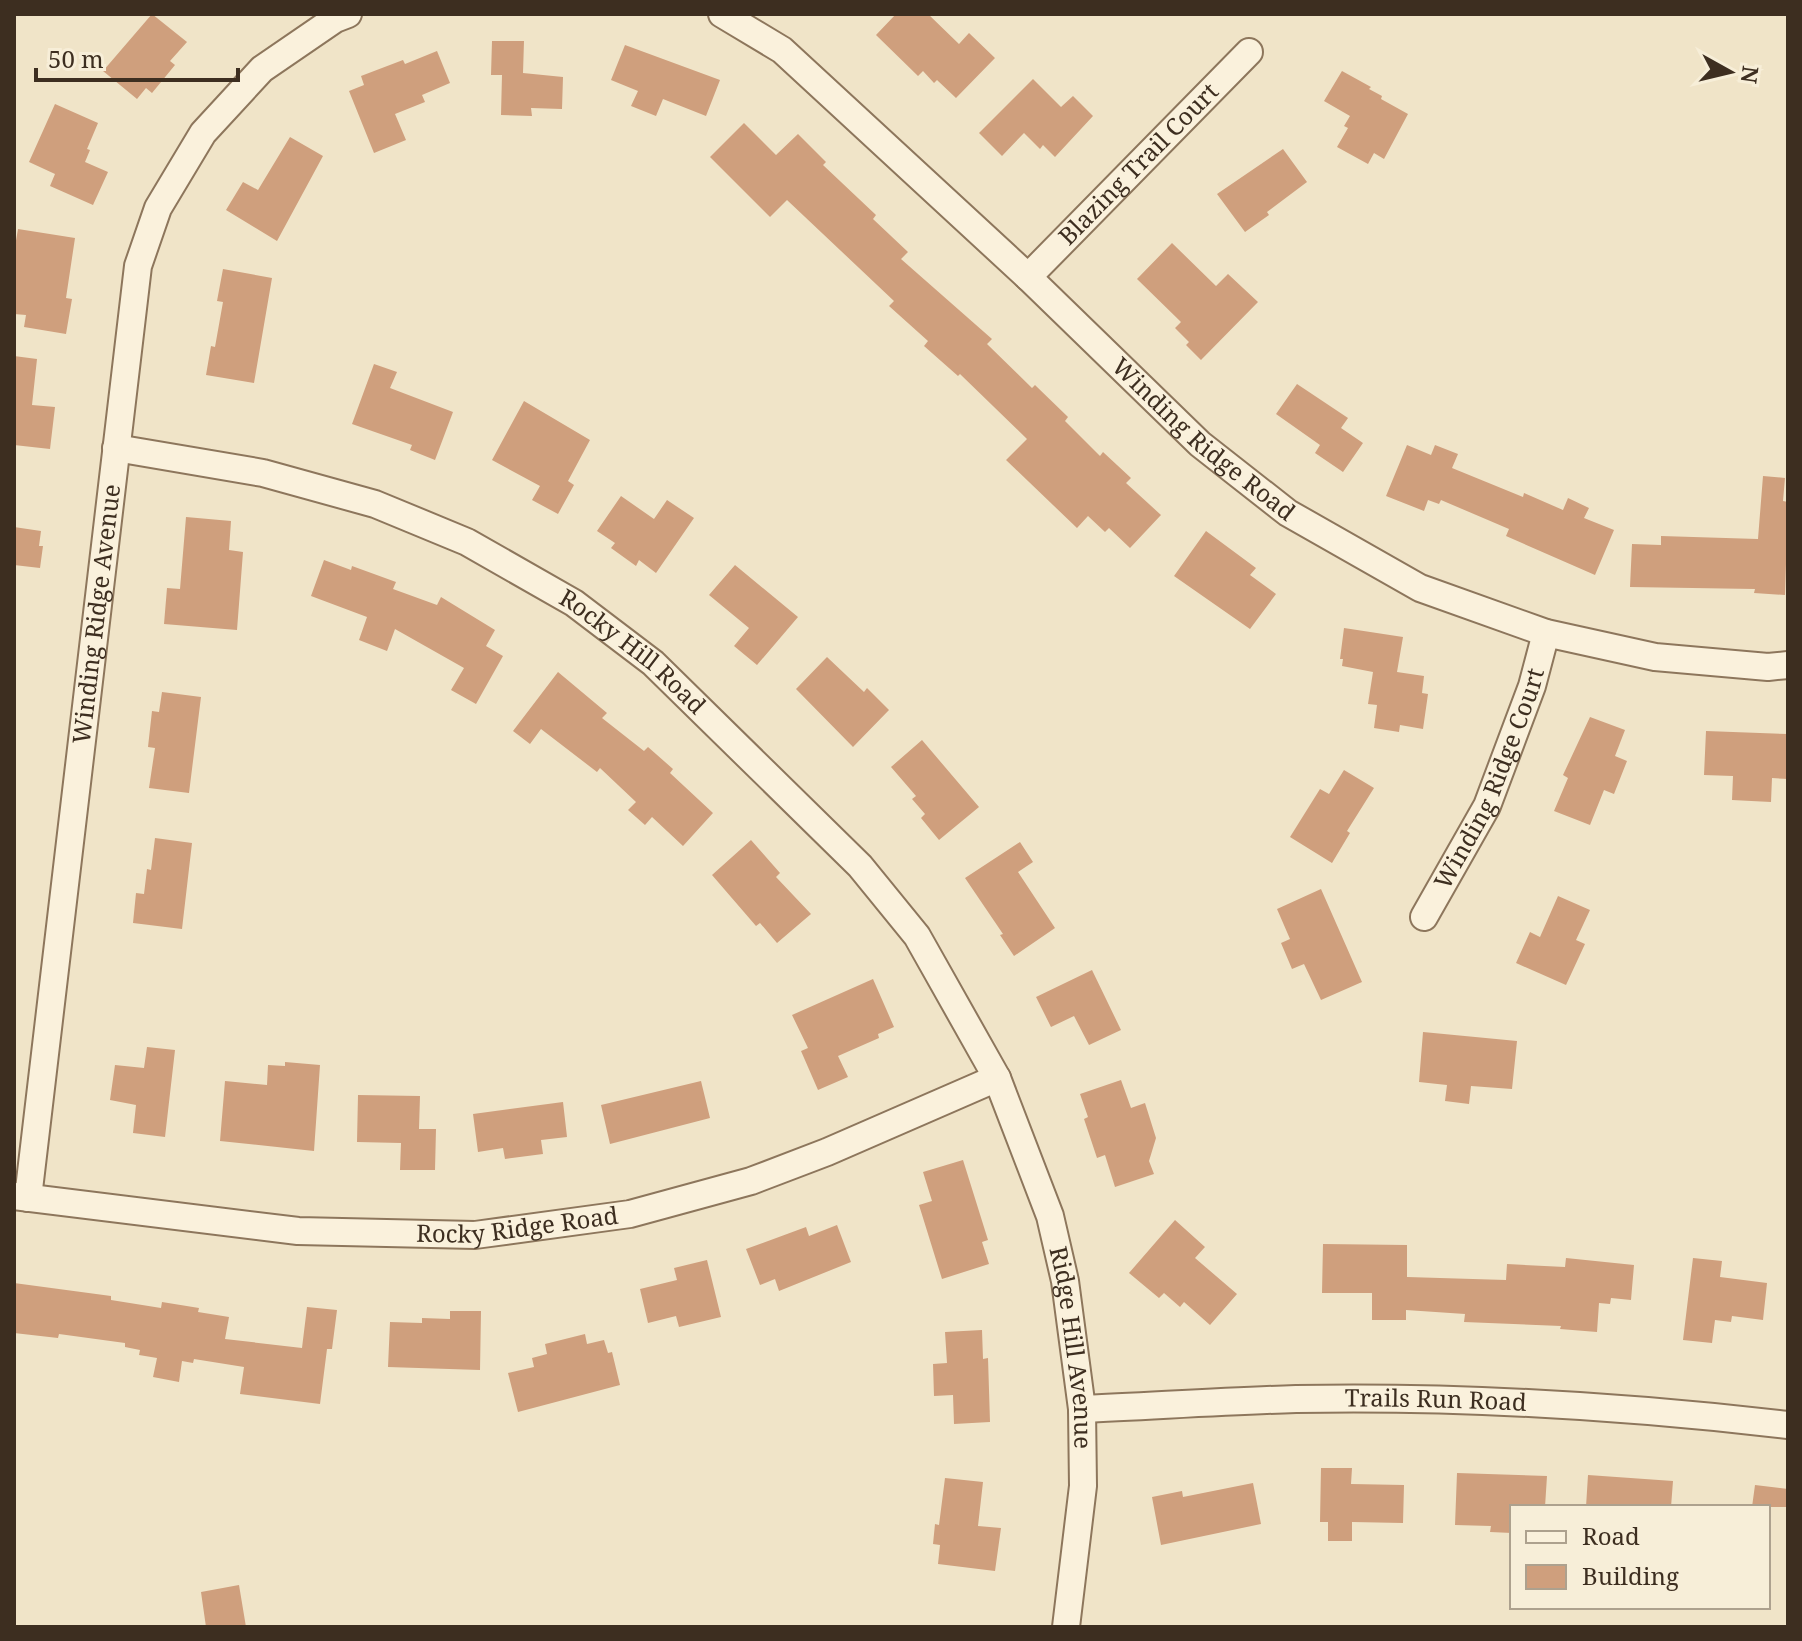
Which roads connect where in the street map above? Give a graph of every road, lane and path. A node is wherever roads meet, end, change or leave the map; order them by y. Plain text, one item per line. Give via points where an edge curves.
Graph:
1 (348, 14) edge
2 (722, 14) edge
3 (1249, 52) dead end
4 (1028, 277) junction
5 (116, 448) junction
6 (1546, 633) junction
7 (1788, 665) edge
8 (1424, 917) dead end
9 (997, 1078) junction
10 (21, 1197) edge
11 (1082, 1409) junction
12 (1788, 1425) edge
13 (1066, 1627) edge

1 - 5 street, Winding Ridge Avenue via 262,69 203,133 158,208 138,266
2 - 4 street, Winding Ridge Road via 782,50
3 - 4 street, Blazing Trail Court
4 - 6 street, Winding Ridge Road via 1200,444 1288,513 1420,588
5 - 9 street, Rocky Hill Road via 263,473 375,504 467,542 574,603 653,663 860,866 917,936
5 - 10 street, Winding Ridge Avenue via 81,761
6 - 7 street, Winding Ridge Road via 1655,657
6 - 8 street, Winding Ridge Court via 1487,806
9 - 10 street, Rocky Ridge Road via 751,1181 630,1214 475,1235 298,1231
9 - 11 street, Ridge Hill Avenue via 1050,1216 1065,1281
11 - 12 street, Trails Run Road via 1296,1399 1494,1401
11 - 13 street, Ridge Hill Avenue via 1083,1486

